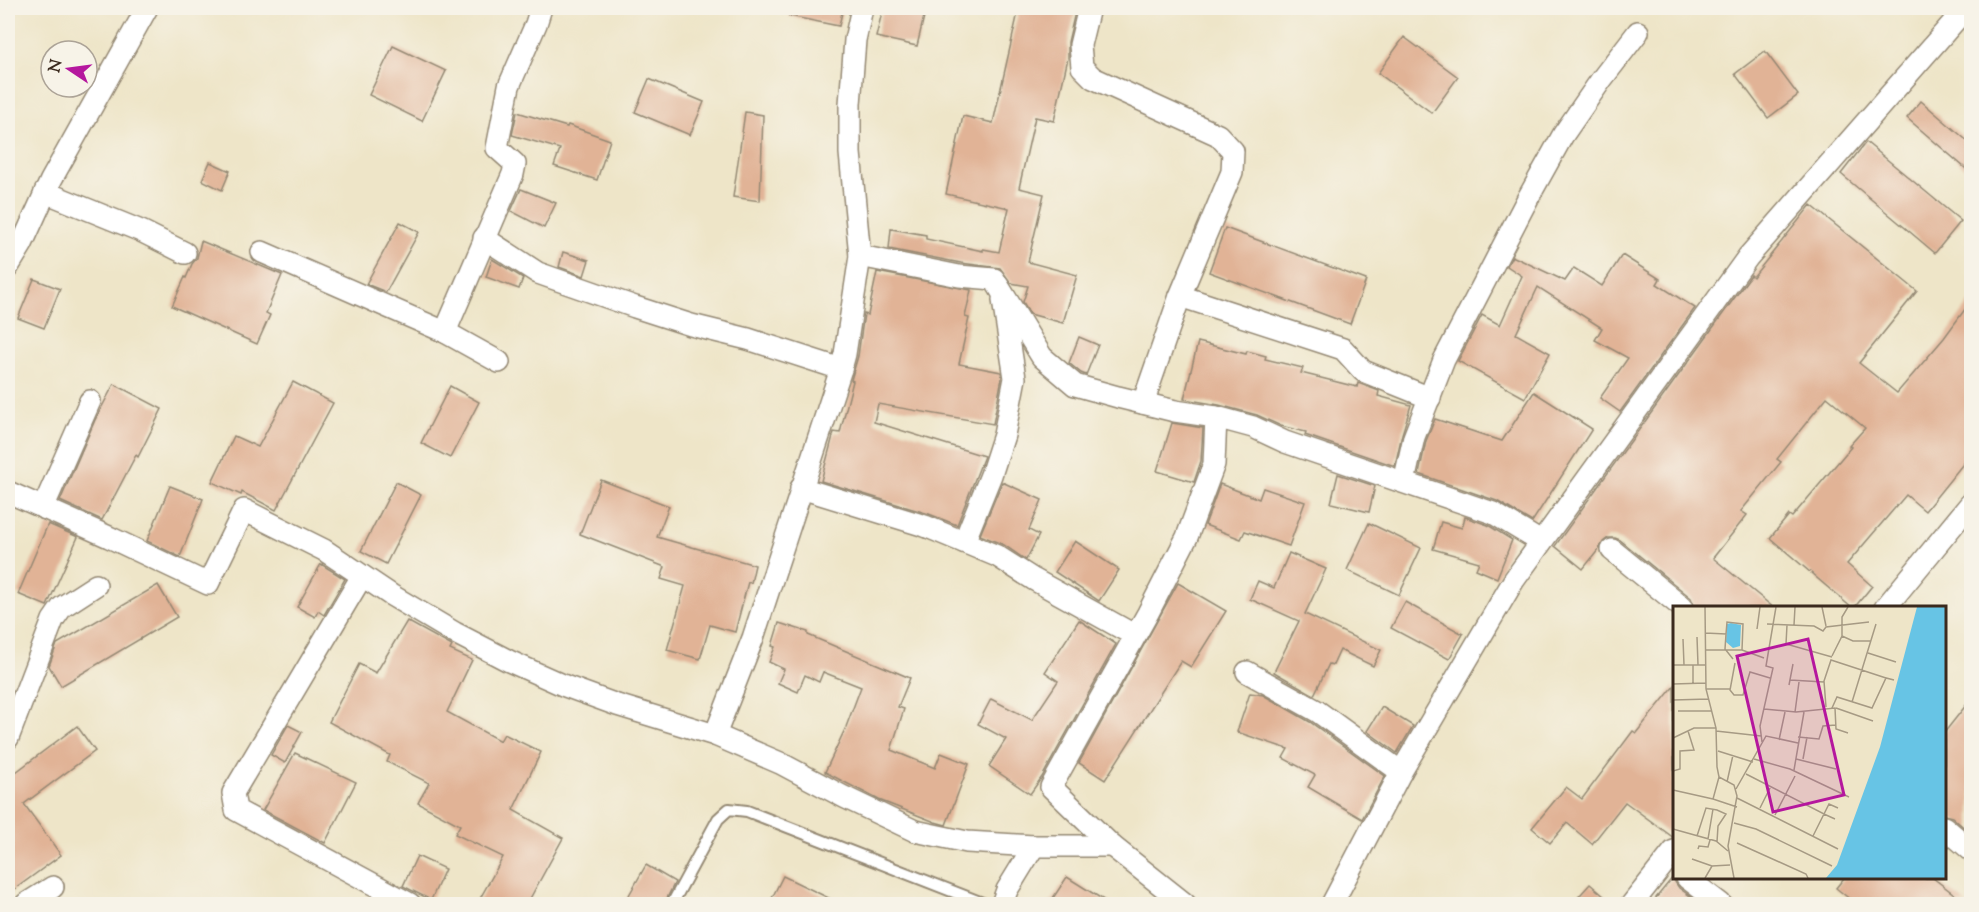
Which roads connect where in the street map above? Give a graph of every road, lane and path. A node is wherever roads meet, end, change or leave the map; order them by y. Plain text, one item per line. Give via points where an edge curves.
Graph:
1 (147, 8) edge
2 (541, 8) edge
3 (861, 8) edge
4 (1089, 8) edge
5 (1965, 8) edge
6 (1638, 32) dead end
7 (45, 192) junction
8 (484, 238) junction
9 (262, 252) dead end
10 (185, 253) dead end
11 (860, 256) junction
12 (8, 267) edge
13 (1002, 291) junction
14 (1179, 296) junction
15 (445, 332) junction
16 (499, 363) dead end
17 (841, 369) junction
18 (1430, 398) junction
19 (90, 401) dead end
20 (1143, 403) junction
21 (1216, 417) junction
22 (1404, 482) junction
23 (801, 488) junction
24 (8, 492) edge
25 (1971, 502) edge
26 (43, 508) junction
27 (964, 542) junction
28 (1542, 542) junction
29 (1612, 550) dead end
30 (362, 576) junction
31 (96, 585) dead end
32 (1681, 606) edge
33 (1887, 606) edge
34 (1134, 636) junction
35 (1247, 672) dead end
36 (716, 735) junction
37 (8, 738) edge
38 (1401, 772) junction
39 (1946, 829) edge
40 (1034, 846) junction
41 (1112, 846) junction
42 (1971, 851) edge
43 (1672, 860) edge
44 (1688, 879) edge
45 (53, 887) dead end
46 (26, 904) edge
47 (410, 904) edge
48 (672, 904) edge
49 (985, 904) edge
50 (1002, 904) edge
51 (1185, 904) edge
52 (1332, 904) edge
53 (1632, 904) edge
54 (1721, 904) edge

1 - 7 street
2 - 8 street via 509,86 497,148 515,164 513,174
3 - 11 street via 850,104
4 - 14 street via 1080,45 1082,67 1093,78 1218,135 1233,151 1232,172
5 - 28 street via 1748,257
6 - 18 street via 1563,135 1527,198 1444,360
7 - 10 street
7 - 12 street
8 - 15 street
8 - 17 street via 538,273 692,325
9 - 15 street
11 - 13 street via 994,279
11 - 17 street
13 - 20 street via 1042,357 1075,385
13 - 27 street via 1015,378 998,455
14 - 18 street via 1343,349 1363,371
14 - 20 street
15 - 16 street
17 - 23 street
18 - 22 street via 1414,437
19 - 26 street
20 - 21 street
21 - 22 street
21 - 34 street via 1214,464 1187,537
22 - 28 street via 1493,513
23 - 27 street
23 - 36 street via 753,638
24 - 26 street
25 - 33 street
26 - 30 street via 208,584 244,510 324,550
27 - 34 street via 997,556
28 - 38 street via 1514,580
29 - 32 street
30 - 36 street via 509,661 617,705
30 - 47 street via 233,794 236,810
31 - 37 street via 62,607 53,620
34 - 41 street via 1051,788
35 - 38 street via 1317,711
36 - 40 street via 915,831 968,842
38 - 52 street
39 - 42 street
40 - 41 street
40 - 50 street
41 - 51 street
43 - 53 street
44 - 54 street
45 - 46 street
48 - 49 lane via 718,819 729,809 747,811

